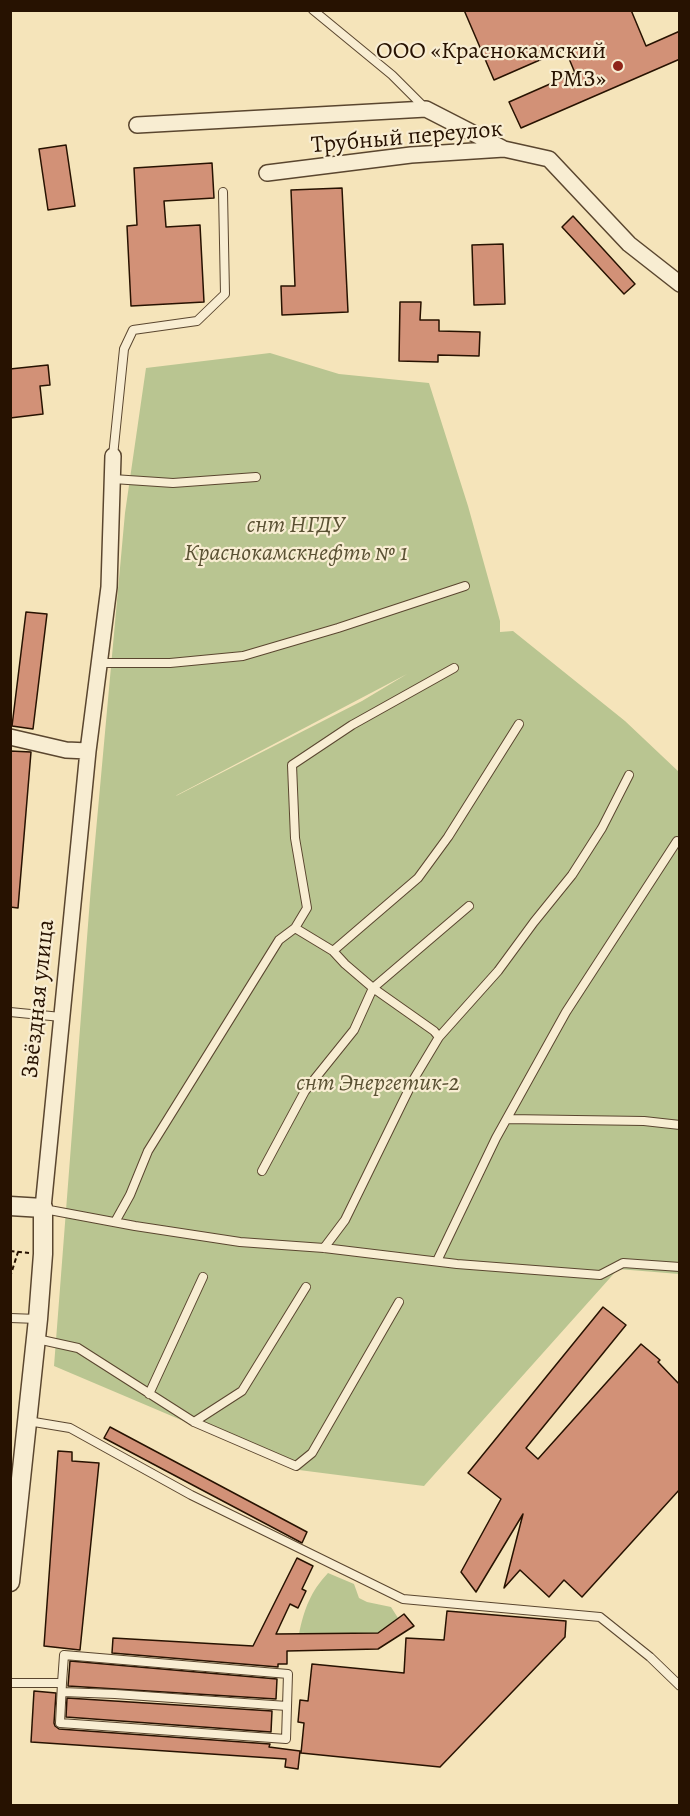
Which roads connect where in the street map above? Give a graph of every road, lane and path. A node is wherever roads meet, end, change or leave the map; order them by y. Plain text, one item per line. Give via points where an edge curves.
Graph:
1 (313, 10) edge
2 (426, 109) junction
3 (136, 125) dead end
4 (504, 148) junction
5 (267, 173) dead end
6 (224, 192) dead end
7 (680, 284) edge
8 (114, 456) joint
9 (256, 477) dead end
10 (113, 479) junction
11 (465, 586) dead end
12 (99, 663) junction
13 (454, 668) dead end
14 (519, 724) dead end
15 (10, 737) edge
16 (88, 751) junction
17 (629, 775) dead end
18 (680, 842) edge
19 (469, 906) dead end
20 (295, 928) junction
21 (333, 951) junction
22 (373, 988) junction
23 (10, 1012) edge
24 (62, 1017) junction
25 (439, 1037) junction
26 (507, 1119) junction
27 (680, 1125) edge
28 (262, 1171) dead end
29 (10, 1206) edge
30 (43, 1208) junction
31 (115, 1222) junction
32 (324, 1248) junction
33 (18, 1252) dead end
34 (437, 1261) junction
35 (680, 1267) edge
36 (10, 1277) edge
37 (203, 1277) dead end
38 (306, 1287) dead end
39 (399, 1302) dead end
40 (10, 1318) edge
41 (38, 1319) junction
42 (36, 1339) junction
43 (149, 1394) junction
44 (27, 1420) junction
45 (194, 1422) junction
46 (10, 1582) edge
47 (10, 1683) edge
48 (680, 1686) edge
49 (62, 1687) junction
50 (287, 1707) junction

1 - 2 lane via 392,75
2 - 3 street
2 - 4 street
4 - 5 street, Трубный переулок
4 - 7 street, Трубный переулок via 549,159 629,244
6 - 8 lane via 225,294 197,321 133,330 124,349
8 - 10 street, Звёздная улица
9 - 10 lane via 173,483
10 - 12 street, Звёздная улица via 109,587
11 - 12 lane via 243,656 170,663
12 - 16 street, Звёздная улица
13 - 20 lane via 352,725 292,765 295,838 307,908
14 - 21 lane via 418,878
15 - 16 street
16 - 24 street, Звёздная улица
17 - 25 lane via 572,875 498,971
18 - 26 lane via 677,841 566,1012
19 - 22 lane
20 - 21 lane
20 - 31 lane via 279,940 154,1141
21 - 22 lane
22 - 25 lane
22 - 28 lane via 354,1030 305,1091
23 - 24 lane
24 - 30 street, Звёздная улица
25 - 32 lane via 415,1077 345,1220
26 - 27 lane
26 - 34 lane
29 - 30 street
30 - 31 lane
30 - 41 street, Звёздная улица
31 - 32 lane via 240,1242
32 - 34 lane
33 - 36 path
34 - 35 lane via 600,1275 623,1263
37 - 43 lane
38 - 45 lane via 242,1391
39 - 45 lane via 312,1453 296,1466
40 - 41 lane
41 - 42 street, Звёздная улица
42 - 43 lane via 78,1348
42 - 44 street, Звёздная улица
43 - 45 lane
44 - 46 street, Звёздная улица
44 - 48 lane via 70,1428 190,1495 403,1599 600,1617
47 - 49 lane
49 - 50 lane
49 - 50 lane via 64,1656 288,1674
49 - 50 lane via 60,1723 286,1738

